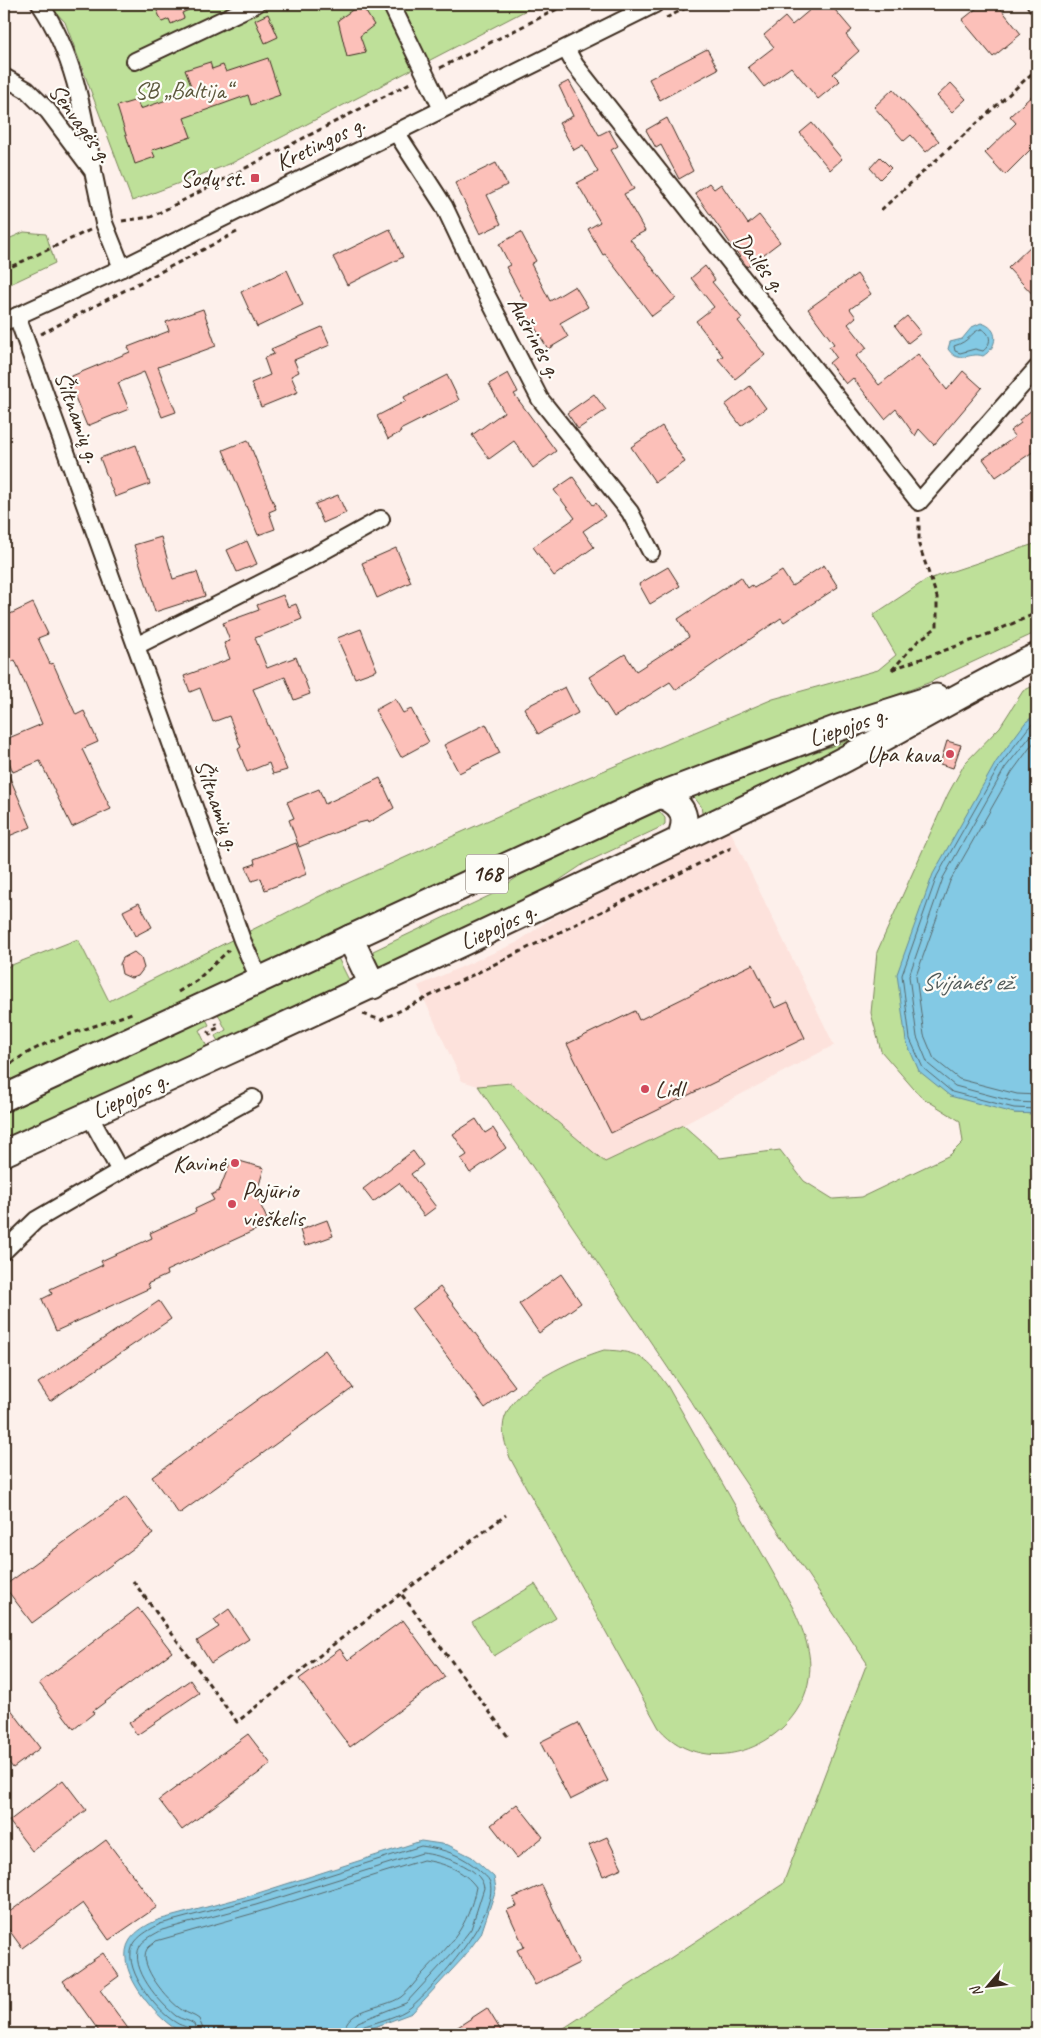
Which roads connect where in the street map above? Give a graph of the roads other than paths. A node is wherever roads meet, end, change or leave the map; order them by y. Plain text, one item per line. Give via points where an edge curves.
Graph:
1 (40, 4) edge
2 (256, 4) edge
3 (391, 4) edge
4 (656, 4) edge
5 (566, 49) junction
6 (135, 62) dead end
7 (4, 77) edge
8 (442, 109) junction
9 (396, 132) junction
10 (93, 171) junction
11 (122, 268) junction
12 (10, 319) edge
13 (1037, 368) edge
14 (382, 519) dead end
15 (650, 552) dead end
16 (136, 646) junction
17 (1037, 656) edge
18 (984, 681) junction
19 (660, 795) junction
20 (680, 840) junction
21 (350, 938) junction
22 (259, 979) junction
23 (372, 986) junction
24 (4, 1098) edge
25 (253, 1098) dead end
26 (89, 1115) junction
27 (4, 1153) edge
28 (120, 1171) junction
29 (4, 1252) edge

1 - 10 street via 54,24 70,59
2 - 6 street
3 - 8 street
4 - 5 street, Kretingos g.
5 - 8 street, Kretingos g.
5 - 13 street, Dailės g. via 919,502
7 - 10 street, Senvagės g. via 27,90 48,110
8 - 9 street, Kretingos g.
9 - 11 street, Kretingos g.
9 - 15 street, Aušrinės g. via 444,206 540,398 630,512
10 - 11 street, Senvagės g. via 104,223
11 - 12 street, Kretingos g.
12 - 16 street, Šiltnamių g.
14 - 16 street
16 - 22 street, Šiltnamių g.
17 - 18 main road, Liepojos g. / 168
18 - 19 main road, Liepojos g. / 168 via 838,728
18 - 20 main road, Liepojos g. / 168 via 857,754
19 - 20 main road via 671,799 685,817
19 - 21 main road, Liepojos g. / 168
20 - 23 main road, Liepojos g. / 168
21 - 22 main road, Liepojos g. / 168
21 - 23 main road
22 - 24 main road, Liepojos g. / 168
23 - 26 main road, Liepojos g. / 168
25 - 28 street
26 - 27 main road, Liepojos g. / 168
26 - 28 street
28 - 29 street via 36,1220

